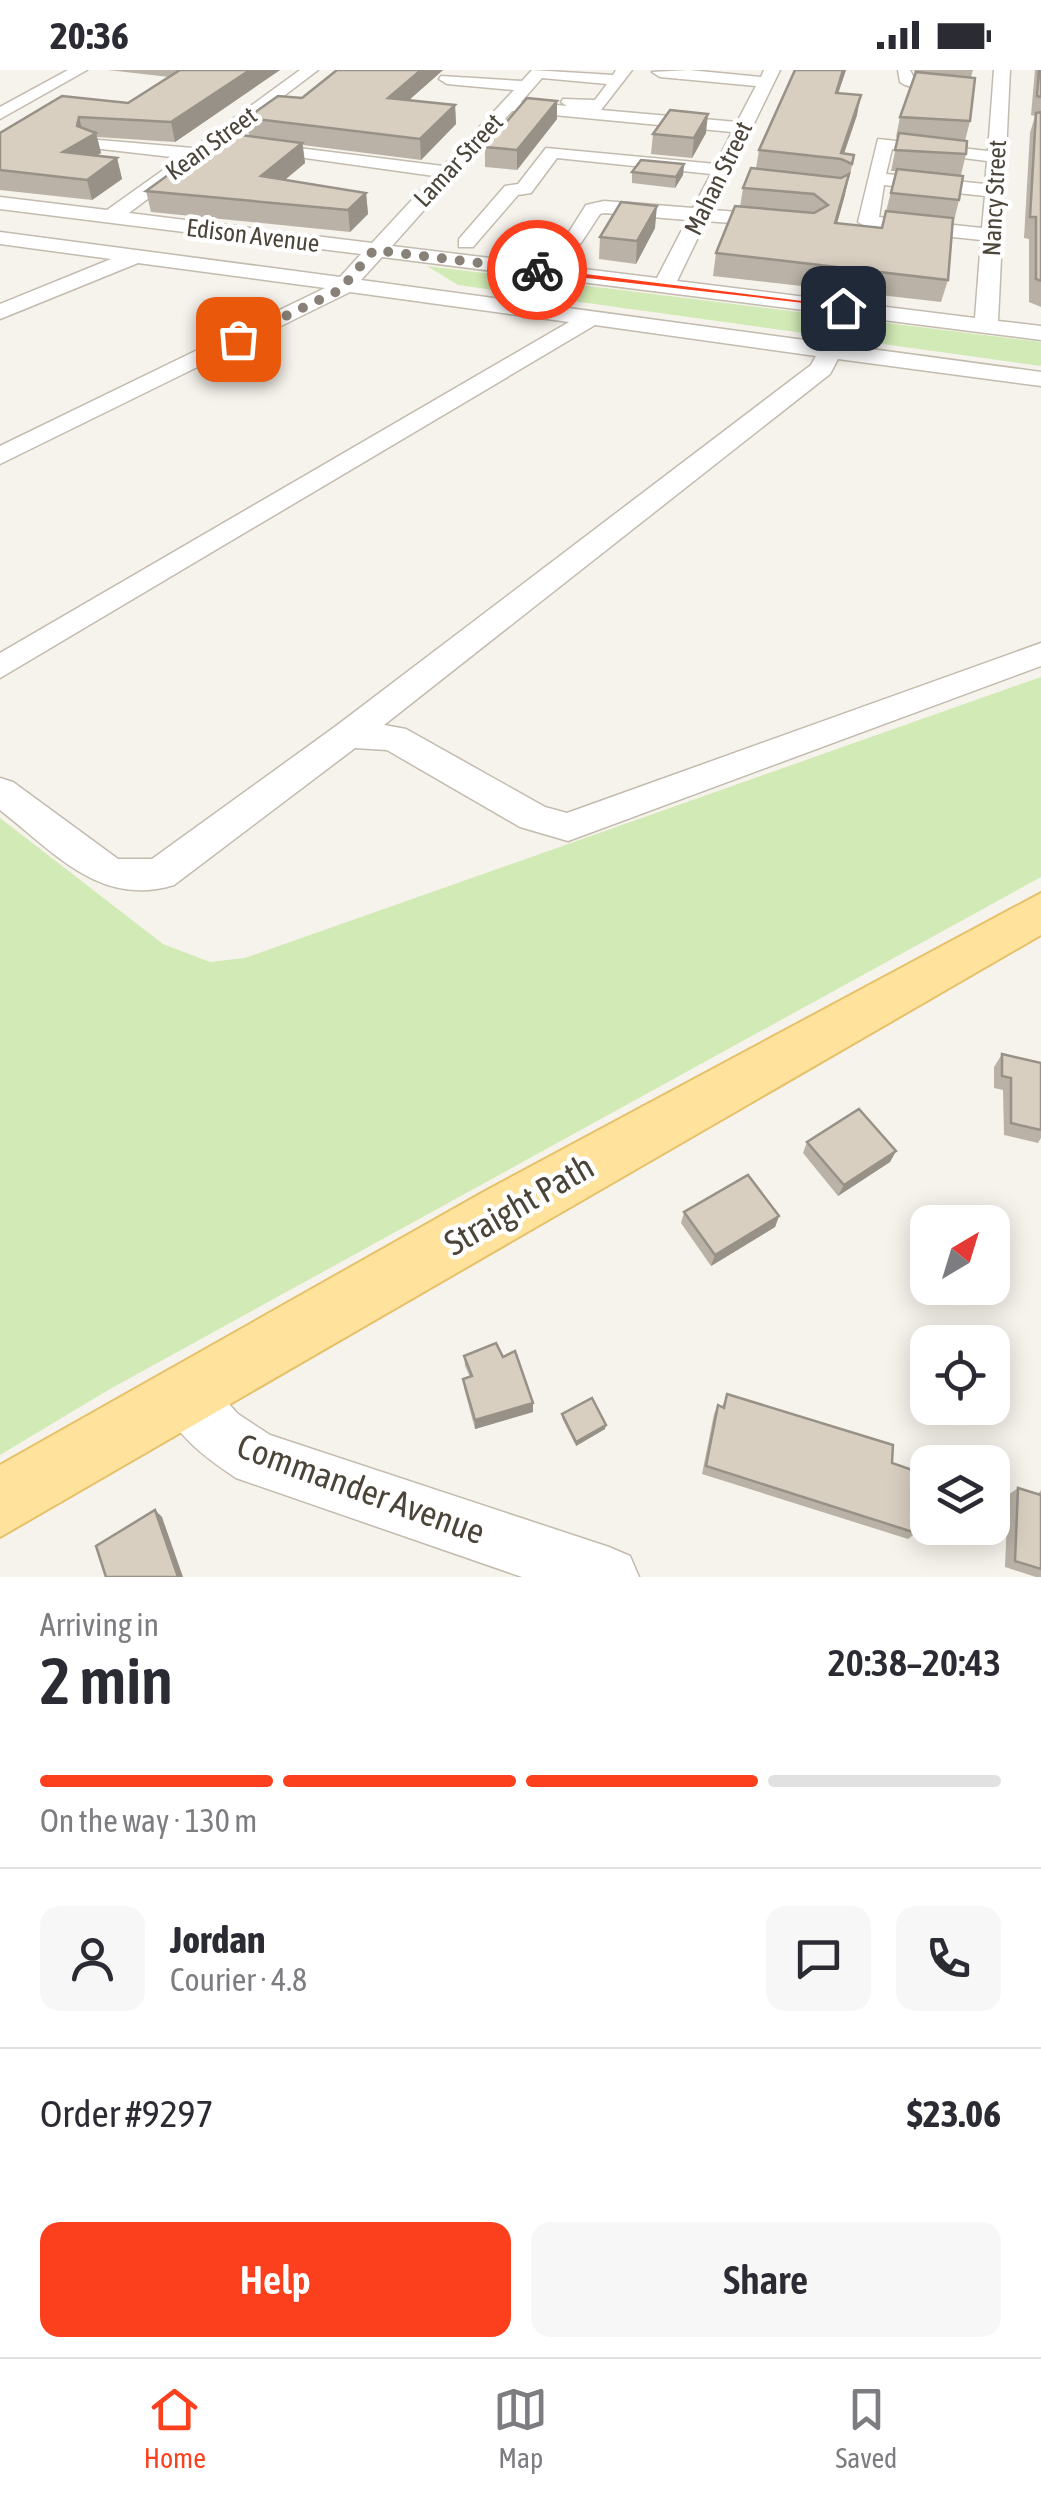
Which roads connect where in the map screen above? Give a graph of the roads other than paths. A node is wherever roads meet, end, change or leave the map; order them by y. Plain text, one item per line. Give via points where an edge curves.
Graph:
1 (79, 70) edge
2 (310, 70) edge
3 (731, 70) edge
4 (1002, 70) edge
5 (660, 72) edge
6 (571, 73) edge
7 (904, 73) dead end
8 (621, 75) edge
9 (769, 75) edge
10 (447, 79) dead end
11 (526, 86) edge
12 (1001, 92) junction
13 (549, 100) junction
14 (0, 114) edge
15 (743, 128) junction
16 (213, 142) junction
17 (93, 143) edge
18 (196, 154) junction
19 (996, 157) junction
20 (447, 172) junction
21 (727, 175) junction
22 (876, 179) junction
23 (995, 191) junction
24 (0, 203) edge
25 (705, 206) junction
26 (798, 216) edge
27 (111, 217) junction
28 (992, 235) junction
29 (0, 238) edge
30 (466, 243) dead end
31 (374, 250) junction
32 (135, 257) junction
33 (537, 270) junction
34 (344, 285) junction
35 (664, 286) junction
36 (0, 312) edge
37 (590, 318) junction
38 (986, 326) junction
39 (1041, 333) edge
40 (830, 351) junction
41 (1041, 379) edge
42 (0, 456) edge
43 (1041, 654) edge
44 (0, 666) edge
45 (348, 735) junction
46 (0, 792) edge
47 (1041, 912) edge
48 (186, 1396) junction
49 (0, 1504) edge
50 (609, 1577) edge

1 - 14 street
2 - 16 street, Kean Street
3 - 9 street
4 - 12 street, Nancy Street
5 - 9 street
6 - 8 street
6 - 11 street
6 - 13 street
7 - 12 street via 908,82
8 - 13 street via 600,104
9 - 15 street, Mahan Street
10 - 11 street
11 - 13 street
11 - 15 street
11 - 20 street, Lamar Street
12 - 19 street, Nancy Street
15 - 21 street, Mahan Street
16 - 18 street, Kean Street
16 - 20 street
17 - 18 street
18 - 27 street, Kean Street
19 - 22 street via 884,143
19 - 23 street, Nancy Street
20 - 31 street, Lamar Street via 403,209
21 - 25 street, Mahan Street
21 - 30 street via 552,152 524,189 512,190
22 - 23 street
22 - 28 street via 868,222
23 - 28 street, Nancy Street
24 - 27 street, Edison Avenue
25 - 26 street
25 - 33 street via 594,210 574,239 554,245
25 - 35 street, Mahan Street
27 - 31 street, Edison Avenue
28 - 38 street, Nancy Street
29 - 32 street
31 - 33 street, Edison Avenue
31 - 34 street, Lamar Street
32 - 34 street
32 - 36 street
33 - 35 street, Edison Avenue
34 - 37 street
34 - 42 street
35 - 38 street, Edison Avenue
37 - 40 street
37 - 44 street
38 - 39 street, Edison Avenue
40 - 41 street
40 - 45 street via 821,368
43 - 45 street via 568,827 533,817 394,738
45 - 46 street via 160,874 110,874
47 - 48 main road, Straight Path
48 - 49 main road, Straight Path
48 - 50 street, Commander Avenue via 218,1434 256,1458

